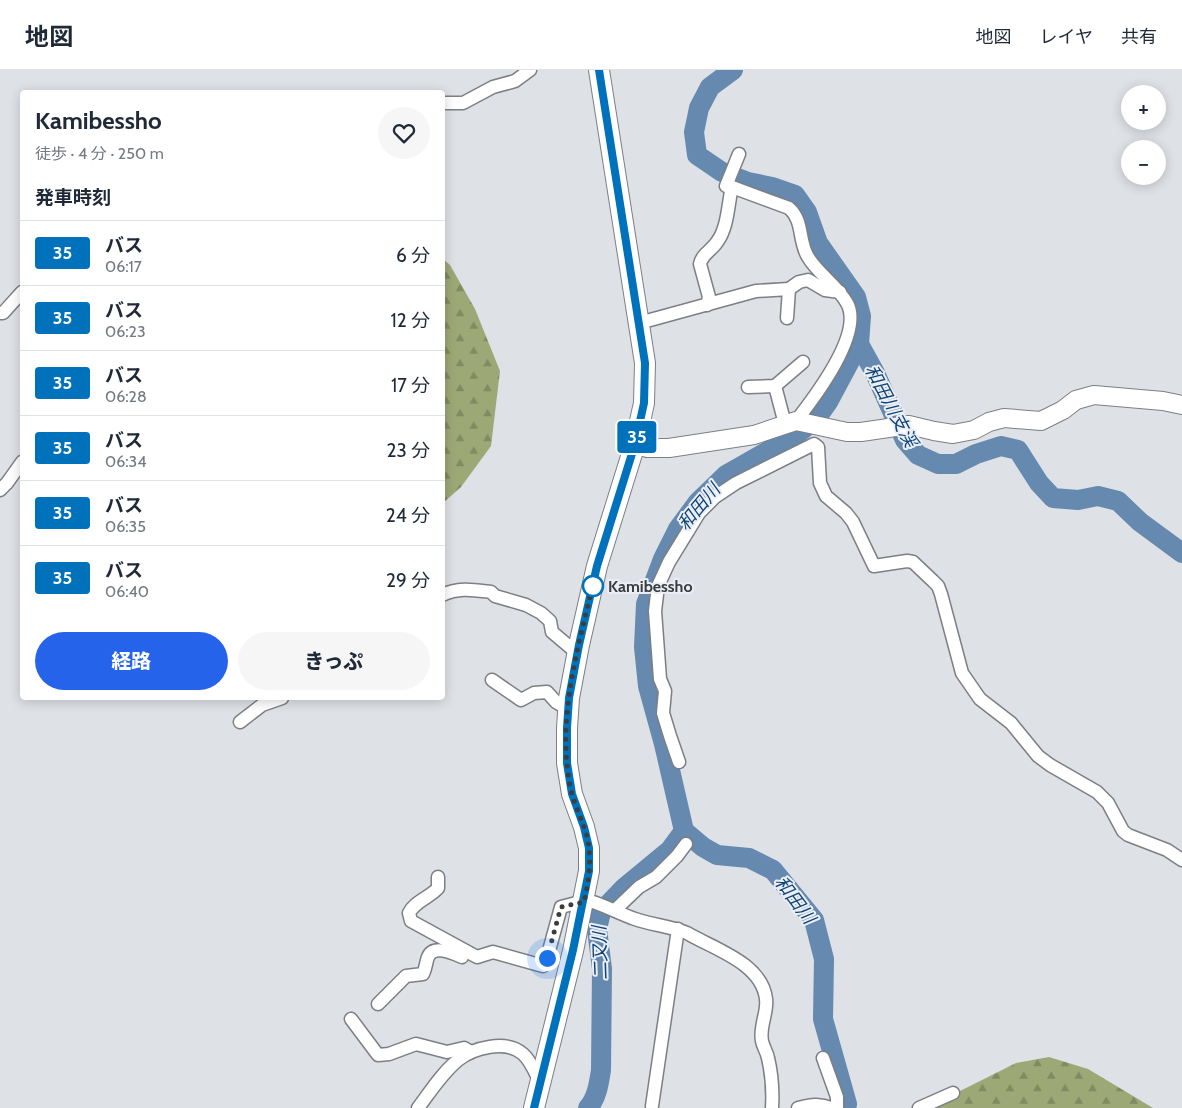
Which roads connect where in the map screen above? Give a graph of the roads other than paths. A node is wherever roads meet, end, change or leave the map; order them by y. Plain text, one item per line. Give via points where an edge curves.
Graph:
1 (530, 70) edge
2 (599, 70) edge
3 (445, 103) edge
4 (739, 154) dead end
5 (732, 187) junction
6 (789, 289) junction
7 (840, 292) junction
8 (20, 294) edge
9 (706, 305) junction
10 (0, 313) edge
11 (787, 318) dead end
12 (639, 323) junction
13 (802, 362) dead end
14 (775, 386) junction
15 (748, 387) dead end
16 (1182, 405) edge
17 (795, 422) junction
18 (828, 429) junction
19 (635, 444) junction
20 (814, 444) junction
21 (20, 465) edge
22 (0, 490) edge
23 (445, 594) edge
24 (578, 653) junction
25 (492, 680) dead end
26 (277, 700) edge
27 (568, 709) junction
28 (240, 722) dead end
29 (679, 762) dead end
30 (686, 844) dead end
31 (1182, 860) edge
32 (438, 877) dead end
33 (584, 900) junction
34 (615, 910) junction
35 (678, 929) junction
36 (477, 957) junction
37 (378, 1004) dead end
38 (351, 1019) dead end
39 (472, 1052) junction
40 (823, 1058) dead end
41 (541, 1084) junction
42 (954, 1093) dead end
43 (652, 1106) dead end
44 (418, 1108) edge
45 (534, 1108) edge
46 (772, 1108) edge
47 (798, 1108) edge
48 (832, 1108) edge
49 (837, 1108) edge
50 (919, 1108) edge

1 - 3 street via 515,81 493,86 463,103
2 - 12 main road
4 - 5 street via 726,186
5 - 7 street via 789,208 796,214 808,257
5 - 9 street via 718,241 701,258 709,297
6 - 7 street via 808,280 825,290
6 - 9 street via 756,291
6 - 11 street
7 - 17 street via 849,306 850,332 824,384
8 - 10 street
9 - 12 street
12 - 19 main road via 645,363 644,403
13 - 14 street
14 - 15 street
14 - 17 street
16 - 18 street via 1094,395 1076,400 1041,421 1004,418 953,434 909,425 861,432
17 - 18 street
17 - 19 street via 754,435 669,448 647,448
18 - 20 street
19 - 24 main road via 597,566
20 - 29 street via 715,497 699,514 658,586 655,611 660,679 665,691 663,713
20 - 31 street via 818,447 820,483 826,496 853,522 874,566 908,560 938,586 962,673 980,699 1011,723 1038,756 1097,792 1128,835 1167,850
21 - 22 street
23 - 24 street via 464,589 491,592 526,605 550,621 552,632
24 - 27 main road
25 - 27 street via 521,700 534,693 547,692
26 - 28 street via 262,706
27 - 33 main road via 567,763 572,794 589,848
30 - 34 street via 656,876
32 - 36 street via 438,888 431,896 412,906 409,913 411,921
33 - 34 street
33 - 36 street via 561,907 542,966 493,952
33 - 41 main road
34 - 35 street via 641,921
35 - 43 street
35 - 46 street via 743,963 763,987 766,999 761,1034 772,1078
36 - 37 street via 467,960 449,951 431,952 423,974 406,976
38 - 39 street via 378,1055 416,1044 447,1052 464,1048
39 - 41 street via 509,1047 523,1054
39 - 44 street via 457,1061
40 - 49 street via 837,1097
41 - 45 main road
42 - 50 street
47 - 48 street via 814,1104

